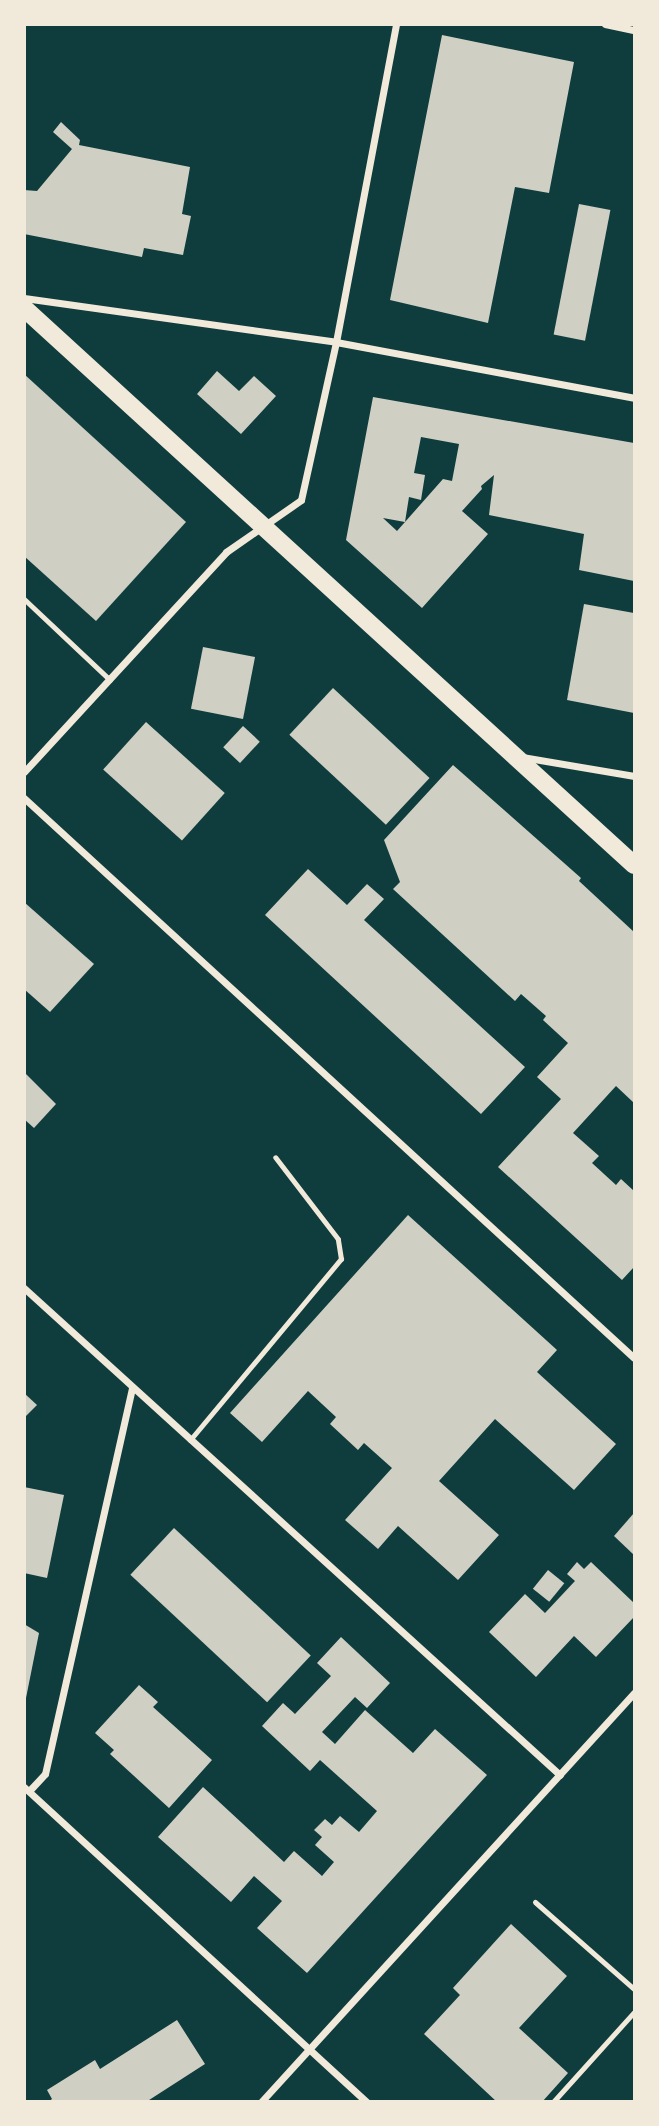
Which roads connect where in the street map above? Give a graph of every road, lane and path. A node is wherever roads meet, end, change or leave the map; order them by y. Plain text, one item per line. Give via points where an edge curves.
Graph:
1 (396, 24) edge
2 (605, 24) edge
3 (635, 30) edge
4 (24, 298) edge
5 (24, 308) edge
6 (336, 342) junction
7 (635, 398) edge
8 (265, 526) junction
9 (24, 599) edge
10 (110, 680) junction
11 (515, 756) junction
12 (24, 772) edge
13 (635, 776) edge
14 (24, 799) edge
15 (635, 865) edge
16 (275, 1157) dead end
17 (24, 1288) edge
18 (635, 1358) edge
19 (132, 1388) junction
20 (190, 1440) junction
21 (635, 1693) edge
22 (560, 1775) junction
23 (27, 1789) edge
24 (535, 1902) dead end
25 (635, 1989) edge
26 (635, 2012) edge
27 (310, 2049) junction
28 (261, 2102) edge
29 (367, 2102) edge
30 (553, 2102) edge

1 - 6 street
2 - 3 street
4 - 6 street
5 - 8 main road
6 - 7 street
6 - 8 street via 301,500
8 - 10 street via 226,552
8 - 11 main road
9 - 10 lane
10 - 12 street
11 - 13 street
11 - 15 main road
14 - 18 street
16 - 20 lane via 338,1239 341,1259
17 - 19 street
19 - 20 street
19 - 23 street via 45,1774
20 - 22 street
21 - 22 street
22 - 27 street
23 - 27 street
24 - 25 lane
26 - 30 lane
27 - 28 street
27 - 29 street

